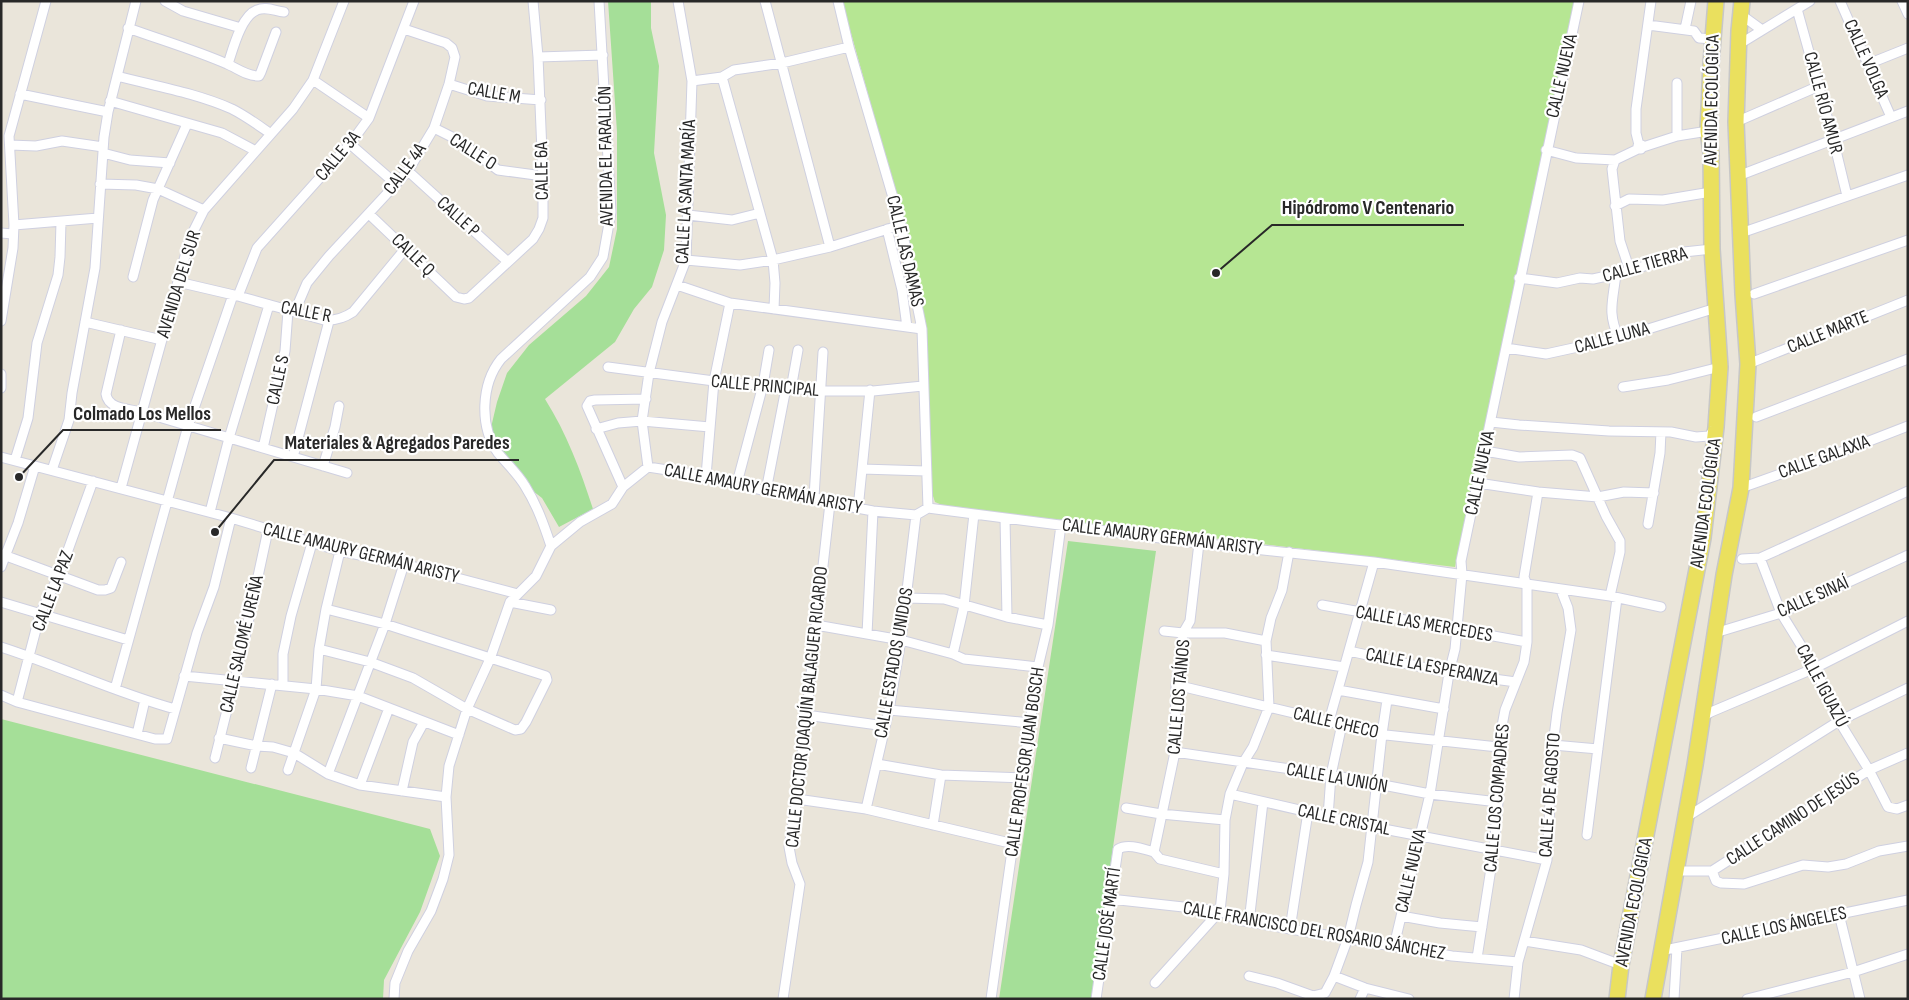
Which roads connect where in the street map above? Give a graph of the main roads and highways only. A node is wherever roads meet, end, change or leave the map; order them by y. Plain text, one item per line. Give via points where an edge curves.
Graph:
1 (1716, 1) edge
2 (1741, 8) edge
3 (1617, 999) edge
4 (1653, 999) edge

1 - 3 main road, AVENIDA ECOLÓGICA via 1708,131 1720,367 1716,427 1703,538
2 - 4 main road, AVENIDA ECOLÓGICA via 1736,122 1748,364 1741,488

